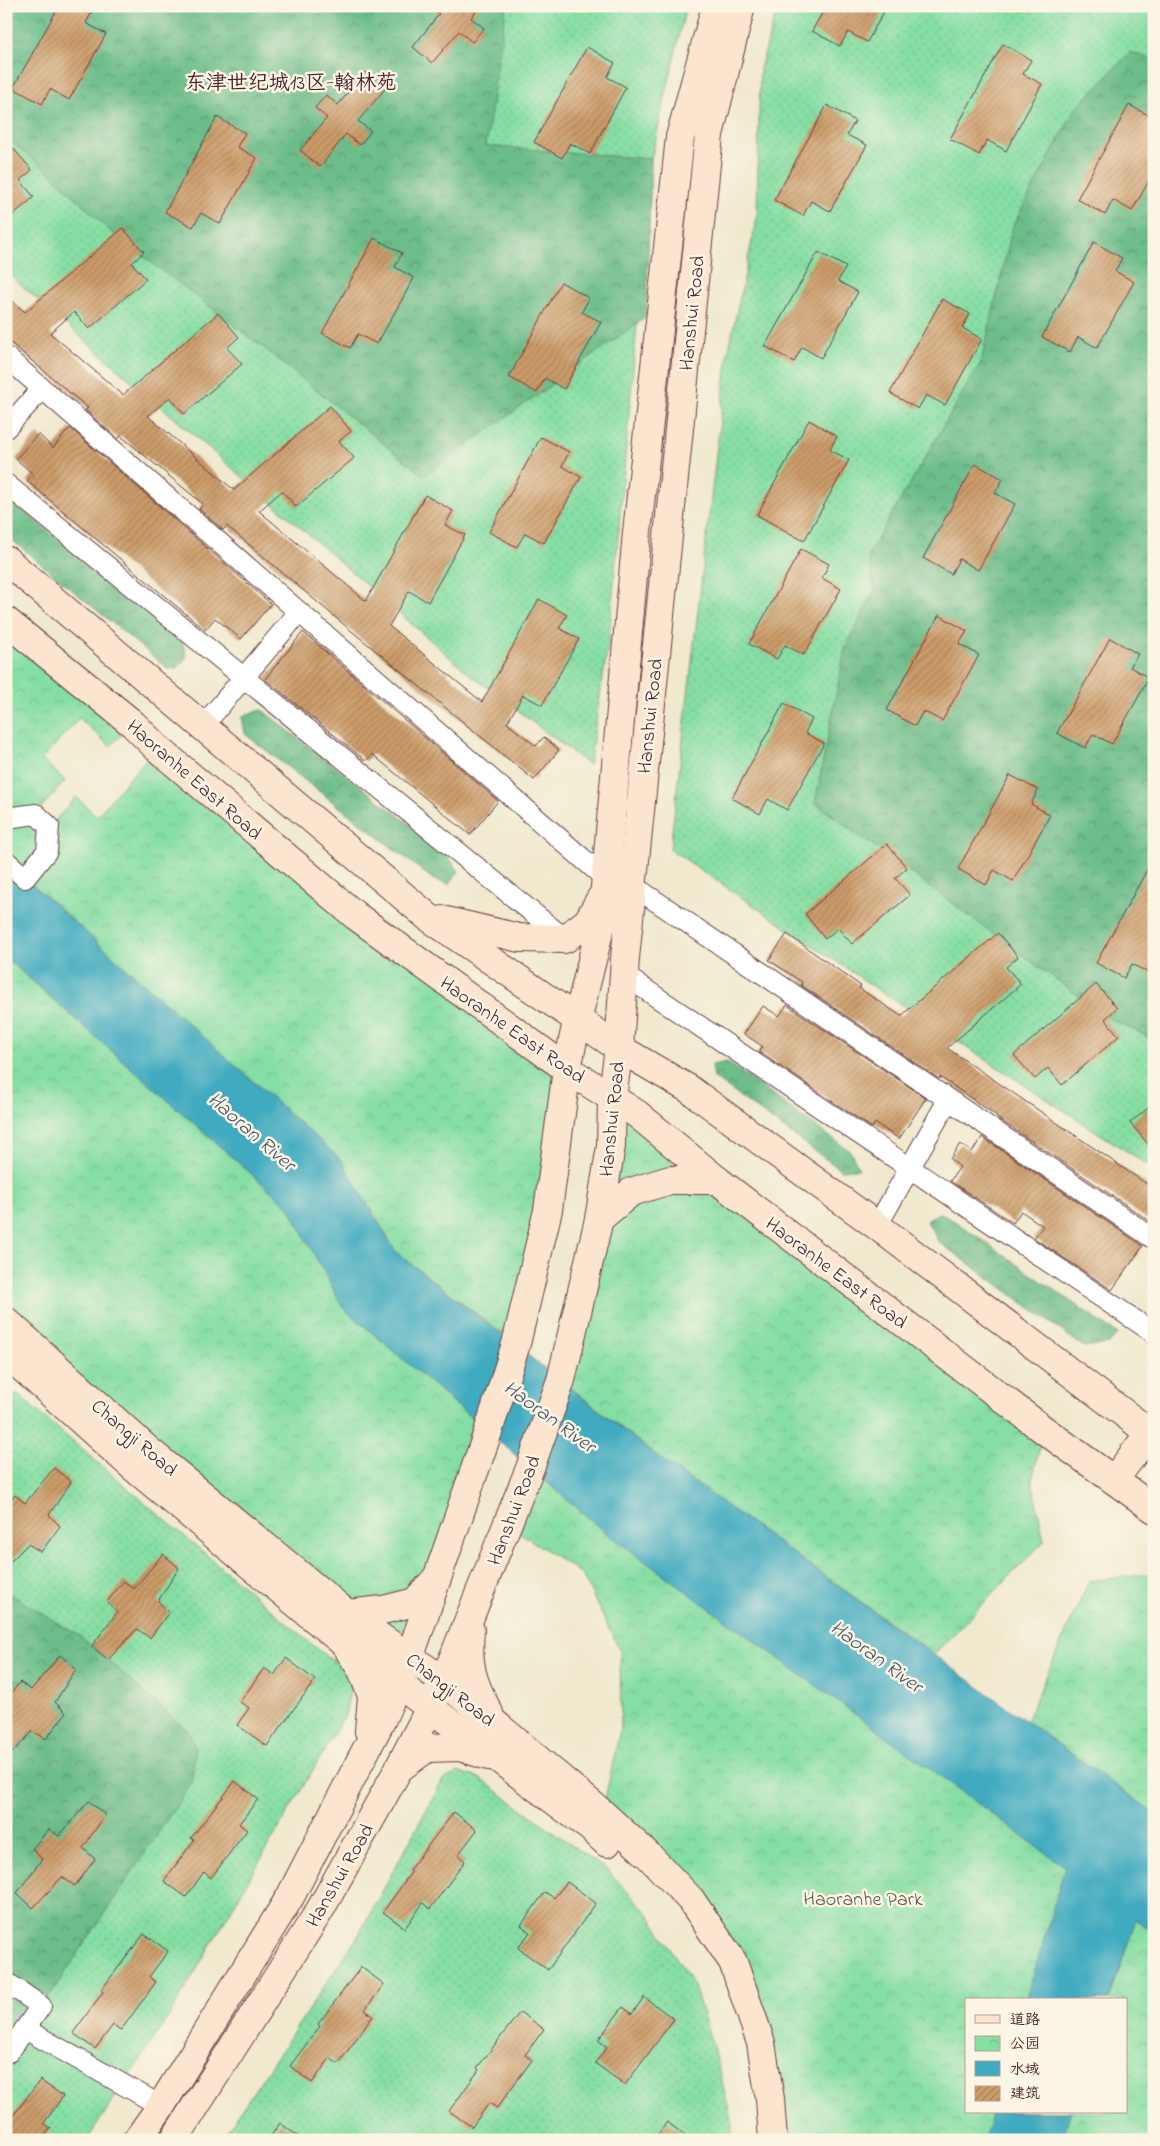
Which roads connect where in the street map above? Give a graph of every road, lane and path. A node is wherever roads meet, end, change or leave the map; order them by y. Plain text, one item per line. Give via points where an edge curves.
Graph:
1 (716, 6) edge
2 (741, 6) edge
3 (6, 357) edge
4 (42, 388) junction
5 (6, 428) edge
6 (6, 484) edge
7 (6, 560) edge
8 (299, 612) junction
9 (6, 621) edge
10 (244, 678) junction
11 (203, 726) junction
12 (6, 818) edge
13 (6, 861) edge
14 (605, 885) junction
15 (632, 885) junction
16 (428, 917) junction
17 (565, 938) junction
18 (624, 975) junction
19 (576, 1020) junction
20 (619, 1048) junction
21 (567, 1069) junction
22 (612, 1098) junction
23 (948, 1100) junction
24 (910, 1168) junction
25 (717, 1180) junction
26 (877, 1226) junction
27 (596, 1230) junction
28 (1154, 1239) edge
29 (6, 1321) edge
30 (1154, 1333) edge
31 (6, 1353) edge
32 (1152, 1432) edge
33 (1114, 1480) junction
34 (1154, 1509) edge
35 (436, 1579) junction
36 (347, 1614) junction
37 (471, 1616) junction
38 (345, 1644) junction
39 (410, 1656) junction
40 (444, 1681) junction
41 (398, 1682) junction
42 (430, 1707) junction
43 (494, 1723) junction
44 (367, 1748) junction
45 (499, 1760) junction
46 (398, 1770) junction
47 (6, 1982) edge
48 (25, 2029) junction
49 (6, 2050) edge
50 (161, 2106) junction
51 (137, 2140) edge
52 (174, 2140) edge
53 (757, 2140) edge
54 (773, 2140) edge

1 - 14 main road, Hanshui Road via 680,137 637,532
2 - 15 main road, Hanshui Road via 709,135
3 - 4 street
4 - 5 street
4 - 8 street
6 - 10 street
7 - 11 main road
8 - 10 street
8 - 14 street
9 - 21 main road, Haoranhe East Road via 133,724 356,916
10 - 11 street
10 - 17 street
11 - 16 main road
12 - 13 street via 36,814 49,826 47,851 25,878
14 - 17 main road via 588,921
14 - 19 main road, Hanshui Road via 602,920
15 - 18 main road, Hanshui Road
15 - 23 street
16 - 17 main road via 519,938
16 - 19 main road
18 - 20 main road, Hanshui Road
18 - 24 street
19 - 20 main road
19 - 21 main road, Hanshui Road
20 - 22 main road, Hanshui Road
20 - 26 main road via 689,1088
21 - 22 main road, Haoranhe East Road
21 - 35 main road, Hanshui Road via 548,1210 516,1344
22 - 25 main road, Haoranhe East Road via 637,1114
22 - 27 main road, Hanshui Road via 611,1146
23 - 24 street
23 - 28 street
24 - 26 street
24 - 30 street
25 - 27 main road via 670,1180 631,1192
25 - 33 main road, Haoranhe East Road
26 - 32 main road
27 - 37 main road, Hanshui Road via 561,1380
29 - 36 main road, Changji Road via 148,1450
31 - 38 main road, Changji Road via 132,1466
32 - 33 main road
33 - 34 main road, Haoranhe East Road
35 - 36 main road via 415,1602
35 - 39 main road, Hanshui Road
36 - 39 main road, Changji Road
37 - 40 main road, Hanshui Road
37 - 43 main road via 468,1653 474,1686
38 - 41 main road, Changji Road
38 - 44 main road via 362,1670 372,1696
39 - 40 main road, Changji Road
39 - 41 main road, Hanshui Road
40 - 42 main road, Hanshui Road
40 - 43 main road, Changji Road
41 - 42 main road, Changji Road
41 - 44 main road, Hanshui Road
42 - 45 main road, Changji Road
42 - 46 main road, Hanshui Road
43 - 54 main road, Changji Road via 649,1856 691,1900 733,1962 761,2043
44 - 50 main road, Hanshui Road via 290,1897
45 - 46 main road via 460,1747 427,1748
45 - 53 main road, Changji Road via 591,1828 642,1875 681,1916 722,1976 746,2036 756,2097
46 - 52 main road, Hanshui Road via 320,1910
47 - 48 street via 41,2006
48 - 49 street via 9,2052
48 - 50 street
50 - 51 main road, Hanshui Road

